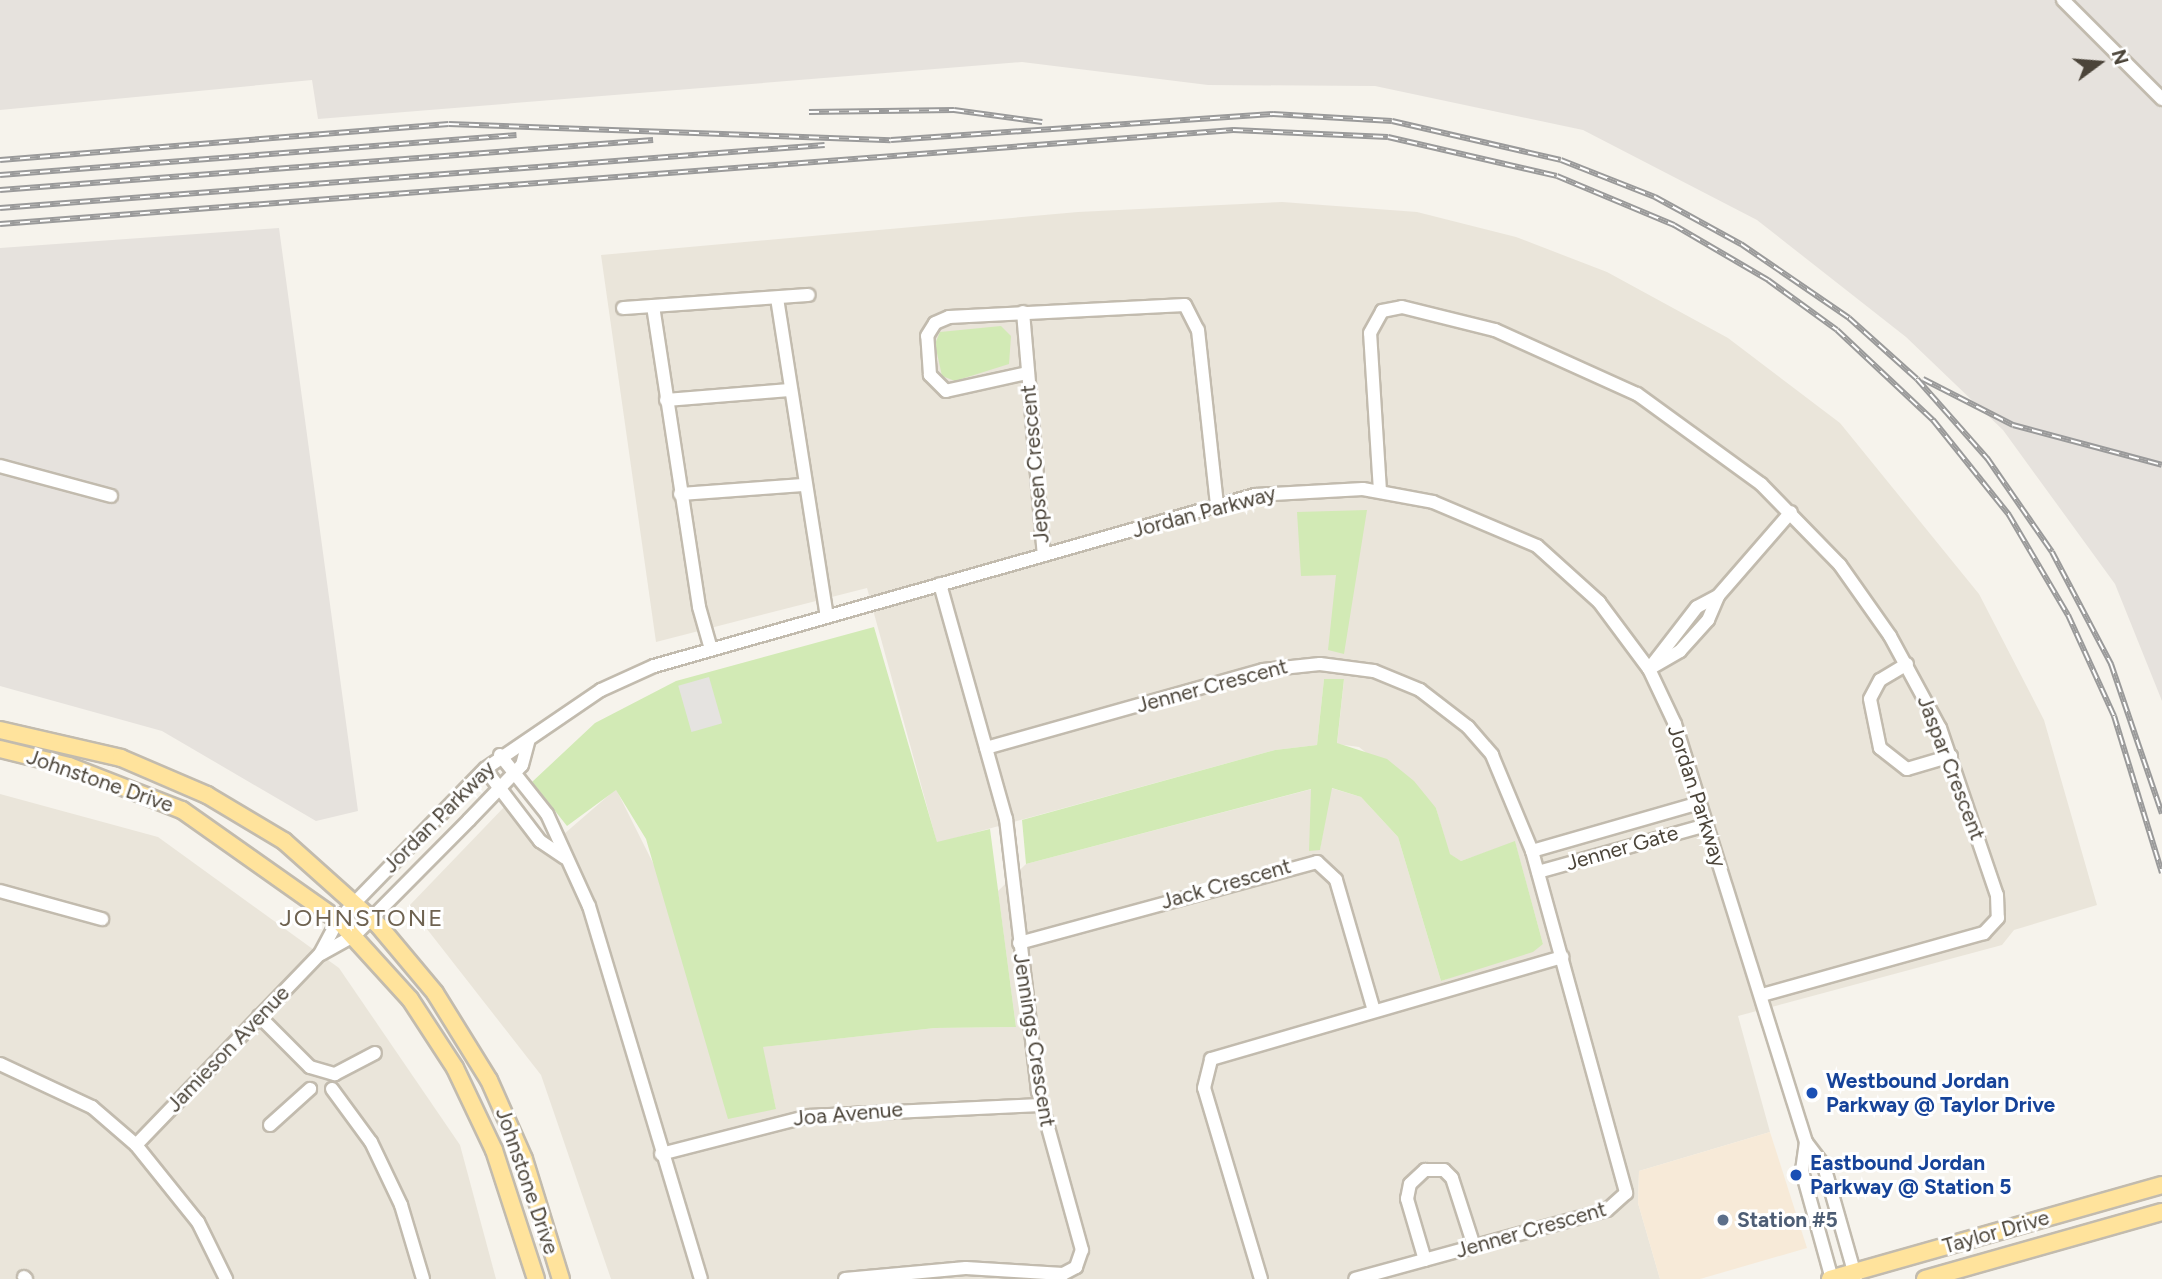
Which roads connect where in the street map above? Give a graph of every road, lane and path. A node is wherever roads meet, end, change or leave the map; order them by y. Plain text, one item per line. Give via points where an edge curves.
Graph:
1 (2063, 0) edge
2 (2162, 99) edge
3 (808, 295) dead end
4 (777, 298) junction
5 (653, 306) junction
6 (623, 308) dead end
7 (1023, 312) junction
8 (1027, 373) junction
9 (790, 390) junction
10 (666, 400) junction
11 (0, 466) edge
12 (804, 485) junction
13 (1380, 491) junction
14 (680, 494) junction
15 (111, 496) dead end
16 (1217, 506) junction
17 (1791, 512) junction
18 (1044, 555) junction
19 (940, 584) junction
20 (827, 616) junction
21 (711, 649) junction
22 (1907, 664) junction
23 (1649, 669) junction
24 (0, 730) edge
25 (528, 742) junction
26 (986, 748) junction
27 (0, 749) edge
28 (500, 755) junction
29 (1951, 756) junction
30 (485, 769) junction
31 (515, 772) junction
32 (500, 787) junction
33 (1699, 803) junction
34 (1706, 825) junction
35 (1532, 851) junction
36 (565, 858) junction
37 (1538, 872) junction
38 (0, 891) edge
39 (355, 903) junction
40 (371, 918) junction
41 (102, 919) dead end
42 (338, 920) junction
43 (354, 936) junction
44 (1020, 943) junction
45 (320, 954) junction
46 (1562, 957) junction
47 (1762, 995) junction
48 (1374, 1011) junction
49 (259, 1016) junction
50 (375, 1053) dead end
51 (0, 1064) edge
52 (310, 1067) junction
53 (335, 1074) junction
54 (310, 1089) junction
55 (332, 1089) junction
56 (1040, 1105) junction
57 (270, 1125) dead end
58 (1806, 1142) junction
59 (136, 1145) junction
60 (661, 1154) junction
61 (2162, 1185) edge
62 (2162, 1212) edge
63 (1474, 1246) junction
64 (1425, 1260) junction
65 (1855, 1276) edge
66 (225, 1279) edge
67 (424, 1279) edge
68 (536, 1279) edge
69 (561, 1279) edge
70 (701, 1279) edge
71 (845, 1279) edge
72 (1261, 1279) edge
73 (1354, 1279) edge
74 (1831, 1279) edge
75 (1926, 1279) edge

1 - 2 street
3 - 4 street
4 - 5 street
4 - 9 street
5 - 6 street
5 - 10 street
7 - 8 street, Jepsen Crescent
7 - 8 street, Jepsen Crescent via 943,319 930,328 925,346 930,375 946,391
7 - 16 street, Jepsen Crescent via 1165,301 1190,309 1198,330
8 - 18 street, Jepsen Crescent
9 - 10 street
9 - 12 street
10 - 14 street
11 - 15 street
12 - 14 street
12 - 20 street
13 - 16 street, Jordan Parkway via 1301,488
13 - 17 street, Jaspar Crescent via 1370,333 1382,311 1402,307 1494,330 1603,375 1706,440
13 - 23 street, Jordan Parkway via 1473,515 1537,546 1599,602
14 - 21 street
16 - 18 street, Jordan Parkway
17 - 22 street, Jaspar Crescent via 1840,565
17 - 23 street via 1718,596 1708,620 1680,651
18 - 19 street, Jordan Parkway
19 - 20 street, Jordan Parkway
19 - 26 street, Jennings Crescent
20 - 21 street, Jordan Parkway
21 - 25 street, Jordan Parkway via 601,690
22 - 29 street, Jaspar Crescent
22 - 29 street via 1880,680 1870,699 1880,748 1907,769
23 - 33 street, Jordan Parkway
24 - 39 main road, Johnstone Drive via 121,758 207,794 284,841
25 - 28 street, Jordan Parkway
25 - 31 street, Jordan Parkway
26 - 35 street, Jenner Crescent via 1263,670 1305,664 1356,667 1420,690 1468,727 1509,785
26 - 44 street, Jennings Crescent via 1006,819
27 - 42 main road, Johnstone Drive via 69,766 182,810
28 - 30 street, Jordan Parkway
28 - 31 street
29 - 47 street, Jaspar Crescent via 1997,895 1993,927
30 - 32 street
30 - 39 street, Jordan Parkway
31 - 32 street, Jordan Parkway
31 - 36 street via 547,814
32 - 36 street via 540,841
32 - 40 street, Jordan Parkway
33 - 34 street, Jordan Parkway
33 - 35 street, Jenner Gate
34 - 37 street, Jenner Gate
34 - 47 street, Jordan Parkway
35 - 37 street, Jenner Crescent
36 - 60 street via 589,906
37 - 46 street, Jenner Crescent
38 - 41 street
39 - 40 main road, Johnstone Drive
39 - 42 street, Jordan Parkway
40 - 43 street, Jordan Parkway
40 - 69 main road, Johnstone Drive via 435,993 489,1080 524,1159
42 - 43 main road, Johnstone Drive
42 - 45 street, Jamieson Avenue
43 - 45 street, Jamieson Avenue
43 - 68 main road, Johnstone Drive via 410,999 461,1079 505,1179
44 - 48 street, Jack Crescent via 1317,862 1336,880
44 - 56 street, Jennings Crescent
45 - 49 street, Jamieson Avenue
46 - 48 street
46 - 63 street, Jenner Crescent via 1626,1193 1606,1210
47 - 58 street, Jordan Parkway
48 - 72 street via 1219,1056 1207,1066 1204,1088
49 - 52 street
49 - 59 street, Jamieson Avenue
50 - 53 street
51 - 59 street via 92,1107
52 - 53 street
52 - 54 street
53 - 55 street
54 - 55 street
54 - 57 street
55 - 67 street via 370,1142 401,1205
56 - 60 street, Joa Avenue via 809,1116
56 - 71 street, Jennings Crescent via 1080,1239 1076,1267 1055,1274 966,1268
58 - 65 street, Jordan Parkway via 1825,1166
58 - 74 street, Jordan Parkway via 1802,1171
59 - 66 street via 184,1201
60 - 70 street
61 - 65 main road, Taylor Drive
62 - 75 main road, Taylor Drive
63 - 64 street, Jenner Crescent
63 - 64 street via 1449,1174 1425,1170 1410,1184 1407,1199
64 - 73 street, Jenner Crescent
65 - 74 main road, Taylor Drive

